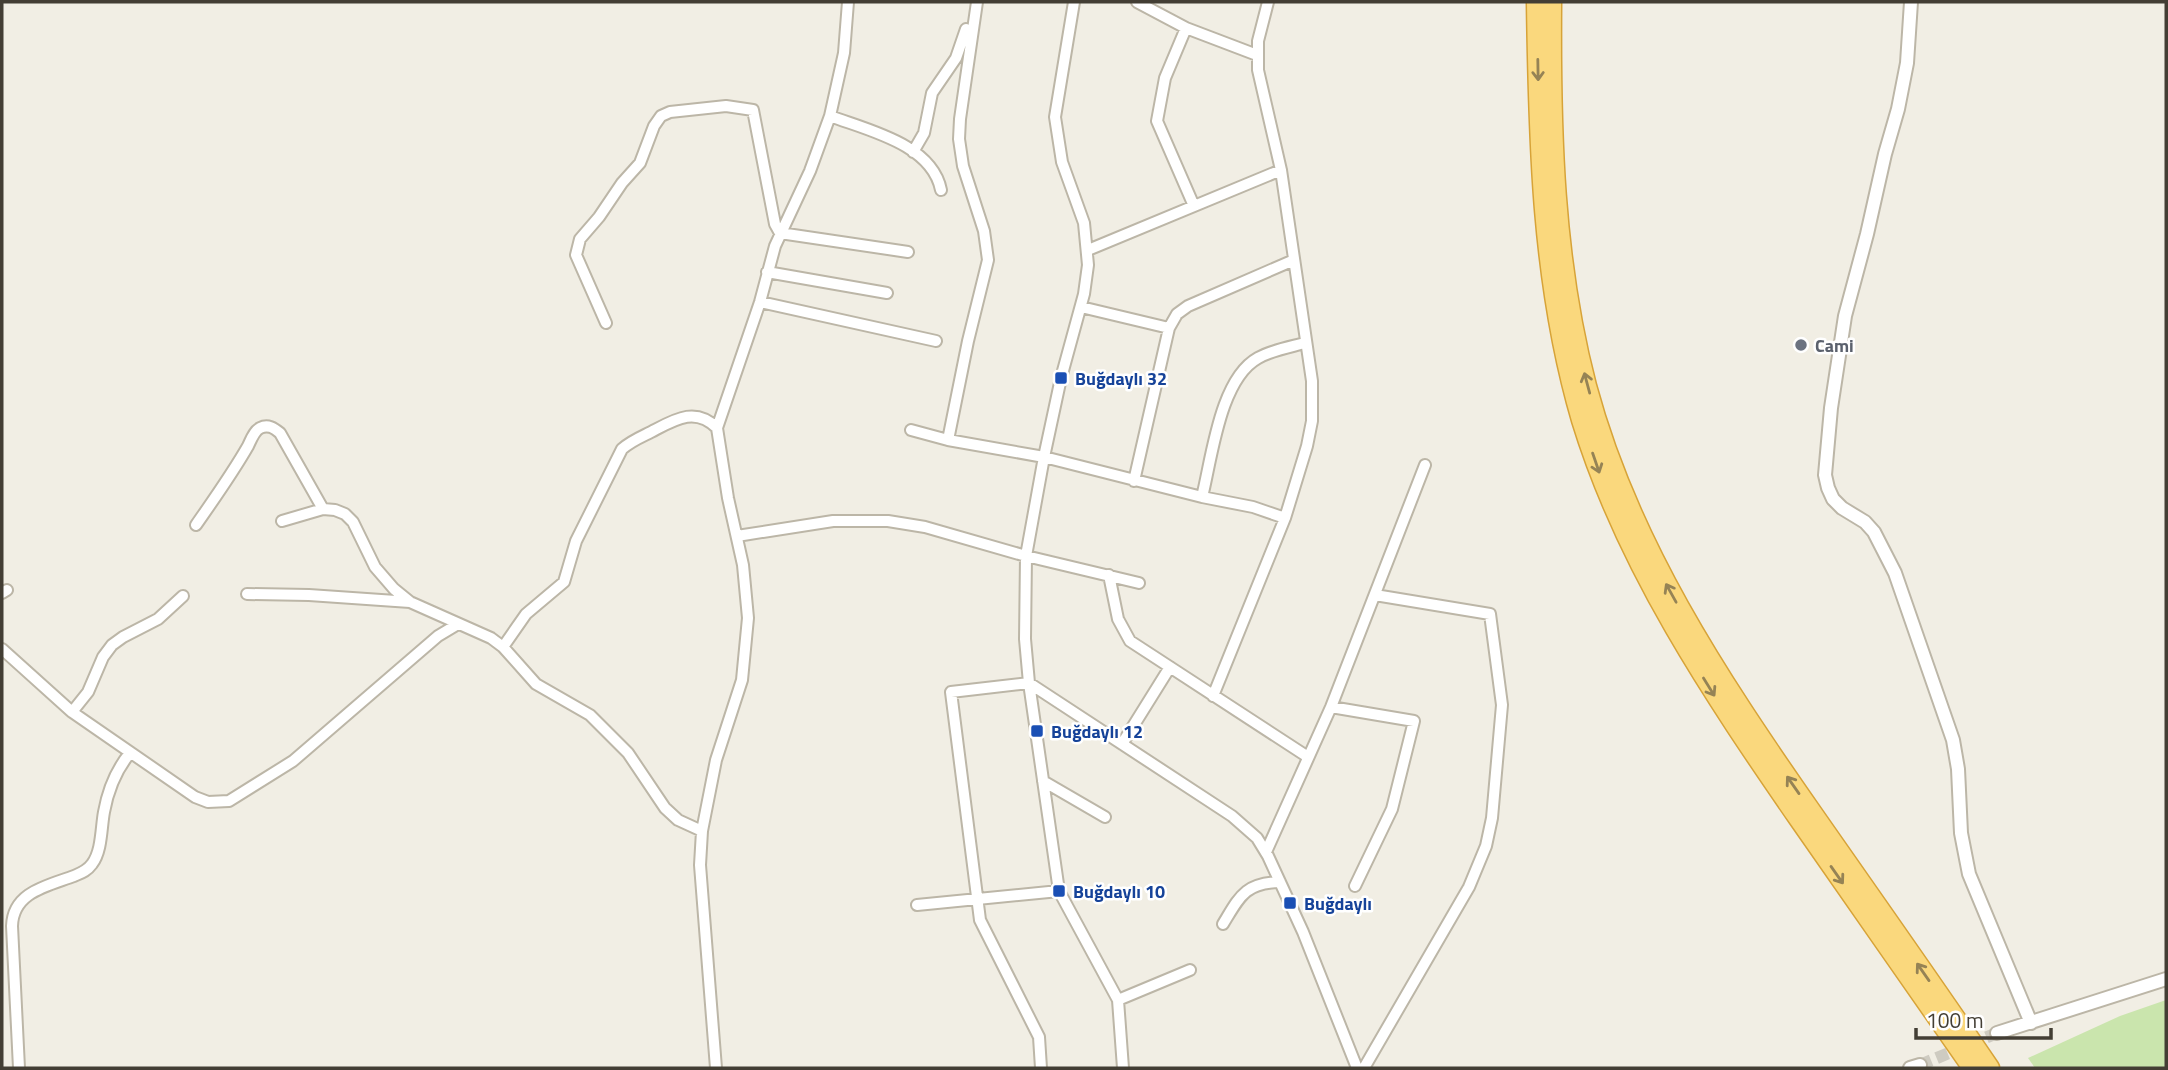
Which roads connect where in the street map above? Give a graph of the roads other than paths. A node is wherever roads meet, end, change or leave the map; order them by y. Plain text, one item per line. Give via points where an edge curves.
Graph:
1 (848, 2) edge
2 (977, 2) edge
3 (1074, 2) edge
4 (1137, 2) edge
5 (1268, 2) edge
6 (1536, 2) edge
7 (1552, 2) edge
8 (1911, 2) edge
9 (974, 16) junction
10 (1186, 28) junction
11 (1257, 55) junction
12 (830, 116) junction
13 (913, 152) junction
14 (1281, 170) junction
15 (941, 190) dead end
16 (1194, 206) junction
17 (781, 233) junction
18 (1088, 250) junction
19 (908, 252) dead end
20 (1294, 260) junction
21 (767, 272) junction
22 (887, 293) dead end
23 (760, 302) junction
24 (1081, 307) junction
25 (606, 323) dead end
26 (1169, 328) junction
27 (936, 341) dead end
28 (1305, 343) junction
29 (717, 428) junction
30 (911, 430) dead end
31 (948, 440) junction
32 (1044, 457) junction
33 (1425, 465) dead end
34 (1134, 481) junction
35 (1202, 497) junction
36 (323, 509) junction
37 (1284, 518) junction
38 (282, 521) dead end
39 (196, 525) dead end
40 (737, 536) junction
41 (1026, 556) junction
42 (1109, 575) junction
43 (1139, 583) dead end
44 (247, 594) dead end
45 (1375, 595) junction
46 (184, 597) dead end
47 (410, 602) junction
48 (458, 624) junction
49 (503, 647) junction
50 (2, 649) edge
51 (1170, 667) junction
52 (1029, 682) junction
53 (1213, 696) junction
54 (1331, 707) junction
55 (72, 712) junction
56 (1122, 744) junction
57 (130, 753) junction
58 (1308, 757) junction
59 (1043, 781) junction
60 (1105, 817) dead end
61 (702, 831) junction
62 (1266, 852) junction
63 (1280, 882) junction
64 (1355, 886) dead end
65 (1059, 891) junction
66 (977, 899) junction
67 (917, 905) dead end
68 (1223, 924) dead end
69 (1190, 971) dead end
70 (2166, 979) edge
71 (1118, 1000) junction
72 (2031, 1023) junction
73 (1997, 1033) tunnel mouth
74 (19, 1068) edge
75 (716, 1068) edge
76 (1041, 1068) edge
77 (1123, 1068) edge
78 (1357, 1068) edge
79 (1364, 1068) edge
80 (1910, 1068) edge
81 (1918, 1068) edge
82 (1972, 1068) edge
83 (1990, 1068) edge

1 - 12 street via 844,53
2 - 9 street
3 - 18 street via 1055,117 1059,149 1081,211
4 - 10 street
5 - 11 street
6 -> 82 highway via 1540,173 1553,292 1574,392 1609,499 1648,582 1714,695
83 -> 7 highway via 1732,695 1674,599 1626,499 1588,388 1563,266 1554,148
8 - 72 street via 1898,109 1843,325 1825,475 1833,499 1874,532 1895,573 1954,740 1969,874
9 - 13 street via 968,19 957,58 932,93 924,133
9 - 31 street via 959,139 988,260
10 - 11 street
10 - 16 street via 1166,78 1157,121
11 - 14 street
12 - 13 street
12 - 17 street
13 - 15 street via 934,171
14 - 16 street
14 - 20 street
16 - 18 street
17 - 19 street
17 - 21 street
17 - 25 street via 775,224 753,110 726,106 666,113 656,122 640,163 578,243 576,255
18 - 24 street
20 - 26 street via 1188,306
20 - 28 street
21 - 22 street
21 - 23 street
23 - 27 street
23 - 29 street
24 - 26 street
24 - 32 street
26 - 34 street
28 - 35 street via 1259,357 1236,379 1226,400
28 - 37 street via 1312,381 1312,421
29 - 40 street
29 - 49 street via 701,417 684,416 622,449 576,541 564,582 526,614
30 - 31 street
31 - 32 street
32 - 34 street
32 - 41 street
33 - 45 street
34 - 35 street
35 - 37 street
36 - 38 street
36 - 39 street via 280,433 267,426 254,434
36 - 47 street via 348,516 381,575
37 - 53 street
40 - 41 street via 869,520 925,527
40 - 61 street via 747,598 745,659 716,760
41 - 42 street
41 - 52 street
42 - 43 street
42 - 51 street via 1125,635
44 - 47 street
45 - 54 street
45 - 79 street via 1490,614 1502,705 1492,818 1481,860
46 - 55 street via 158,619 112,645
47 - 48 street
48 - 49 street
48 - 57 street via 438,636 293,761 235,799 201,800
49 - 61 street via 536,684 595,720 628,753 665,808
50 - 55 street
51 - 53 street
51 - 56 street
52 - 56 street
52 - 59 street
52 - 66 street via 951,692
53 - 58 street
54 - 58 street
54 - 64 street via 1414,722 1392,808
55 - 57 street
56 - 62 street via 1241,822
57 - 74 street via 110,789 92,864 84,872 28,894 13,914
58 - 62 street
59 - 60 street
59 - 65 street
61 - 75 street via 700,865
62 - 63 street
63 - 68 street via 1244,892
63 - 78 street
65 - 66 street
65 - 71 street
66 - 67 street
66 - 76 street via 980,920 1039,1037
69 - 71 street
70 - 72 street
71 - 77 street
72 - 73 street
80 - 81 street via 1920,1065

